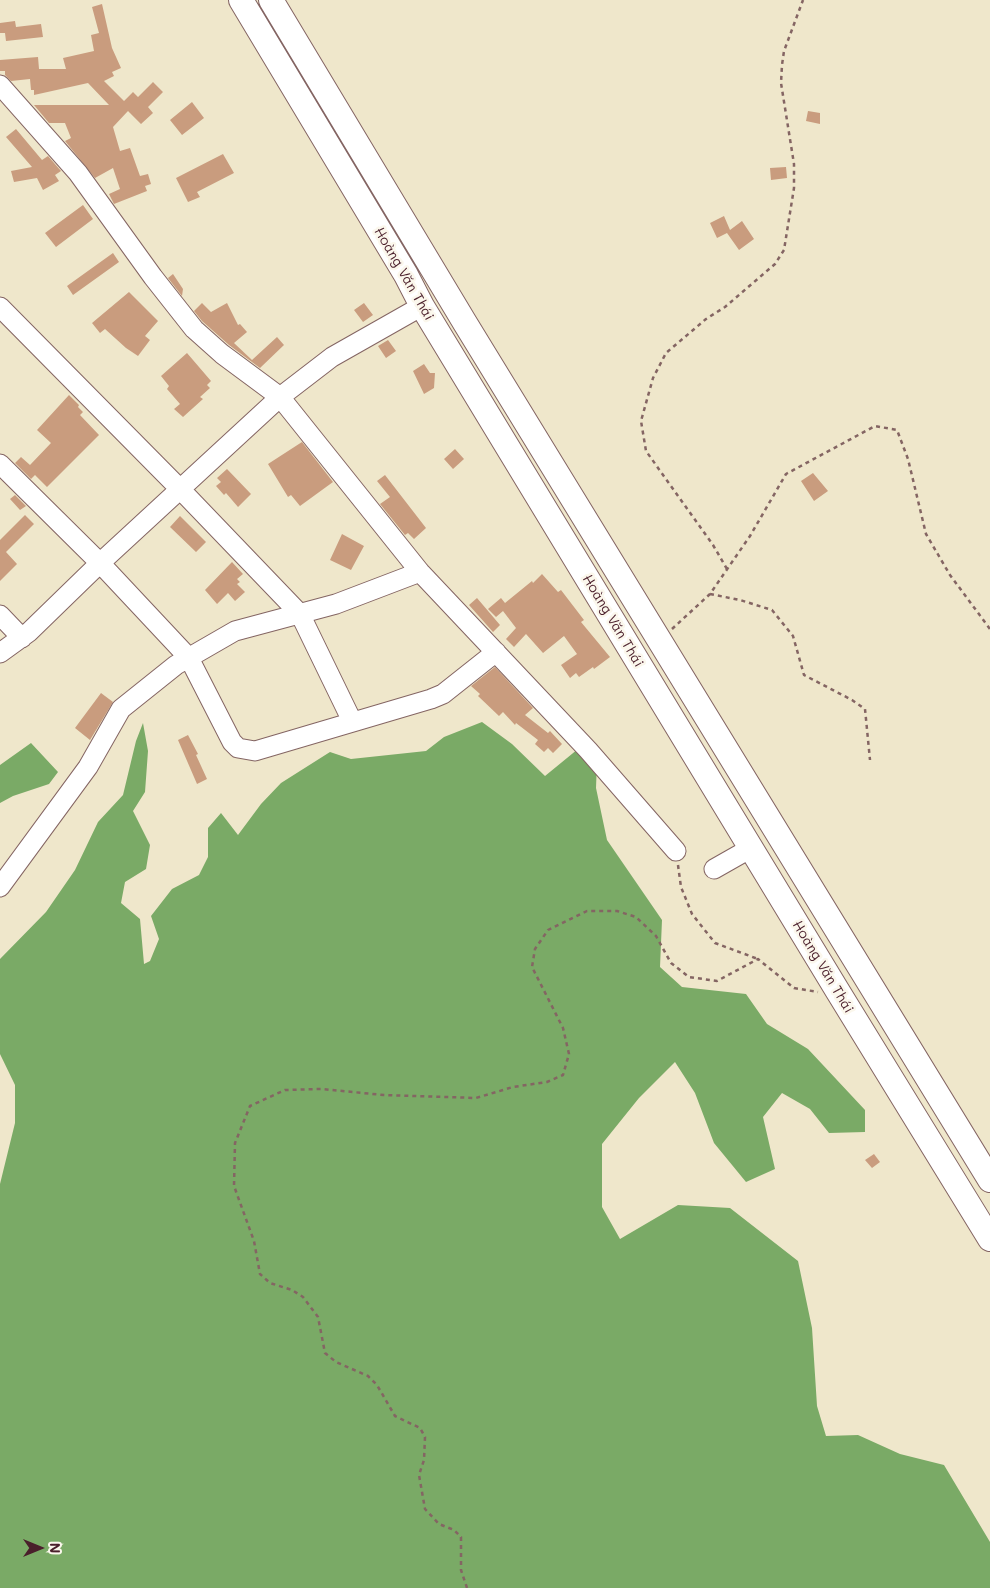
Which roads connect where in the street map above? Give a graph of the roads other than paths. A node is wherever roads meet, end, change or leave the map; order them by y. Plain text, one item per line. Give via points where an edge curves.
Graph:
1 (241, 0) edge
2 (271, 0) edge
3 (0, 85) edge
4 (446, 291) junction
5 (422, 306) junction
6 (0, 307) edge
7 (280, 397) junction
8 (0, 464) edge
9 (180, 489) junction
10 (100, 563) junction
11 (420, 572) junction
12 (300, 614) junction
13 (0, 615) edge
14 (22, 638) junction
15 (496, 652) junction
16 (0, 653) edge
17 (189, 658) junction
18 (352, 721) junction
19 (751, 848) junction
20 (676, 851) road end
21 (714, 869) dead end
22 (0, 888) edge
23 (990, 1180) edge
24 (990, 1238) edge

1 - 5 main road, Hoàng Văn Thái
2 - 4 main road, Hoàng Văn Thái
3 - 7 street via 78,173 194,329
4 - 5 main road
4 - 23 main road, Hoàng Văn Thái
5 - 7 street via 332,357
5 - 19 main road, Hoàng Văn Thái
6 - 9 street
7 - 9 street
7 - 11 street
8 - 10 street
9 - 10 street
9 - 12 street
10 - 14 street
10 - 17 street
11 - 12 street
11 - 15 street
12 - 17 street via 234,631
12 - 18 street
13 - 14 street
14 - 16 street
15 - 18 street via 443,694
15 - 20 street
17 - 18 street via 238,748 255,751
17 - 22 street via 121,708 88,767
19 - 21 street
19 - 24 main road, Hoàng Văn Thái

